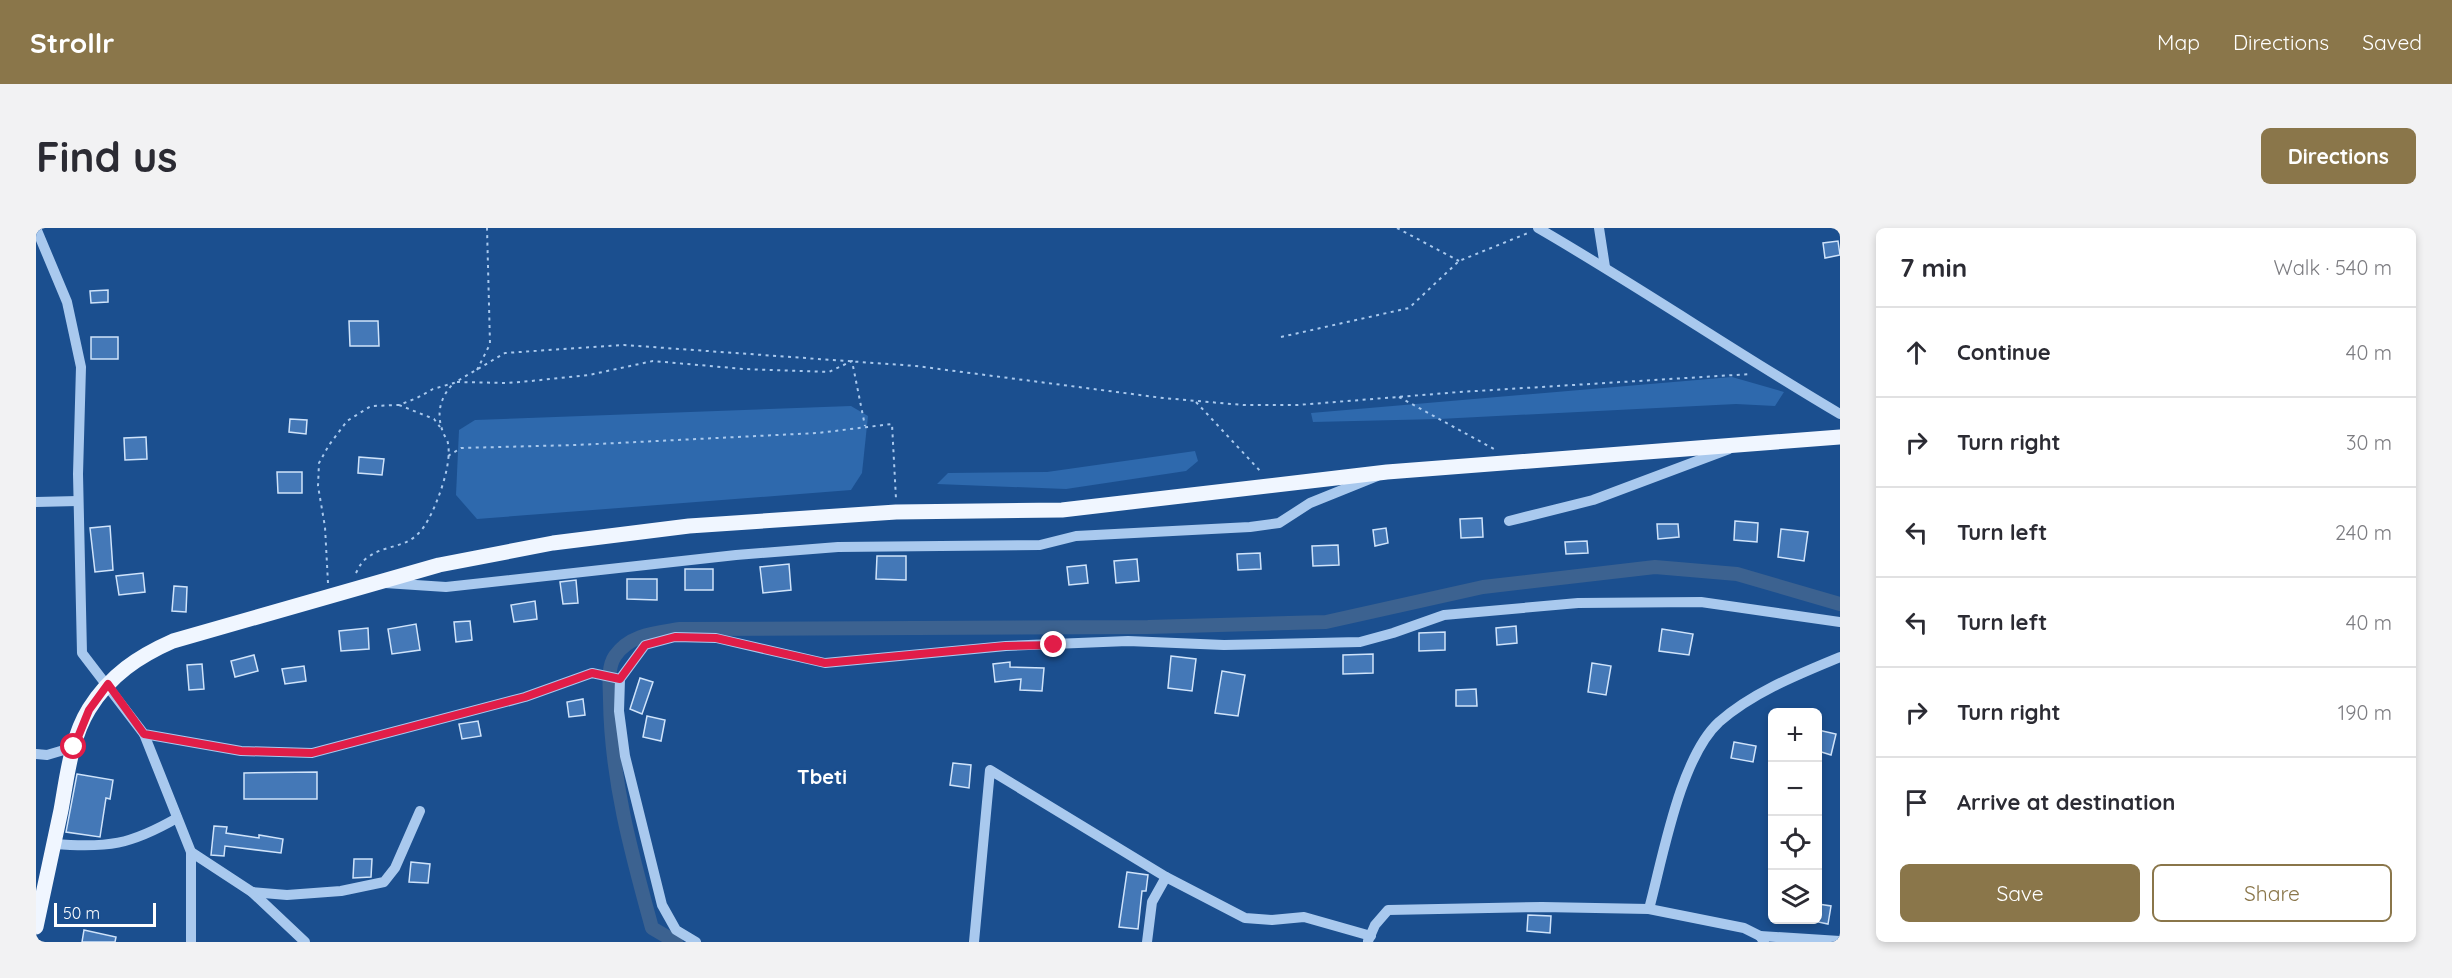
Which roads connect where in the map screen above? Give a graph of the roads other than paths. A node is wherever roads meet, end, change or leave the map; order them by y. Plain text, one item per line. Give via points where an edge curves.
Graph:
1 (36, 228) edge
2 (1538, 228) edge
3 (1599, 228) edge
4 (1605, 267) junction
5 (1840, 414) edge
6 (1840, 437) edge
7 (1738, 446) junction
8 (1387, 472) junction
9 (78, 501) junction
10 (36, 502) edge
11 (1509, 520) dead end
12 (373, 583) junction
13 (1840, 622) edge
14 (1840, 657) edge
15 (620, 679) junction
16 (108, 684) junction
17 (144, 734) junction
18 (74, 747) junction
19 (36, 754) edge
20 (420, 811) dead end
21 (177, 818) junction
22 (54, 844) junction
23 (191, 852) junction
24 (1166, 878) junction
25 (252, 892) junction
26 (1649, 909) junction
27 (36, 927) edge
28 (1369, 939) edge
29 (1762, 939) edge
30 (1840, 941) edge
31 (191, 942) edge
32 (305, 942) edge
33 (696, 942) edge
34 (974, 942) edge
35 (1148, 942) edge

1 - 9 street via 67,302 81,367
2 - 4 street
3 - 4 street
4 - 5 street
6 - 7 main road
7 - 8 main road
7 - 11 street via 1593,500
8 - 12 main road via 1062,510 896,512 689,526 553,543 439,565
8 - 12 street via 1310,503 1279,524 1250,528 1076,536 1040,545 838,547 446,587
9 - 10 street
9 - 16 street via 82,653
12 - 16 main road via 173,640 143,654
13 - 15 street via 1701,602 1578,603 1444,615 1360,642 1224,645 1128,641 1005,646 825,663 716,638 675,637 645,645
14 - 26 street via 1741,705 1718,723 1698,748 1683,783
15 - 17 street via 592,673 525,697 312,753 241,751
15 - 33 street via 619,711 625,756 662,905 676,930
16 - 17 street
16 - 18 main road via 89,710
17 - 21 street
18 - 19 street
18 - 22 main road
20 - 25 street via 395,868 384,882 341,891 287,895
21 - 22 street via 118,844
21 - 23 street
22 - 27 main road
23 - 25 street
23 - 31 street
24 - 28 street via 1245,918 1304,917
24 - 34 street via 990,770
24 - 35 street via 1152,902
25 - 32 street
26 - 28 street via 1388,910
26 - 29 street via 1744,928
29 - 30 street

